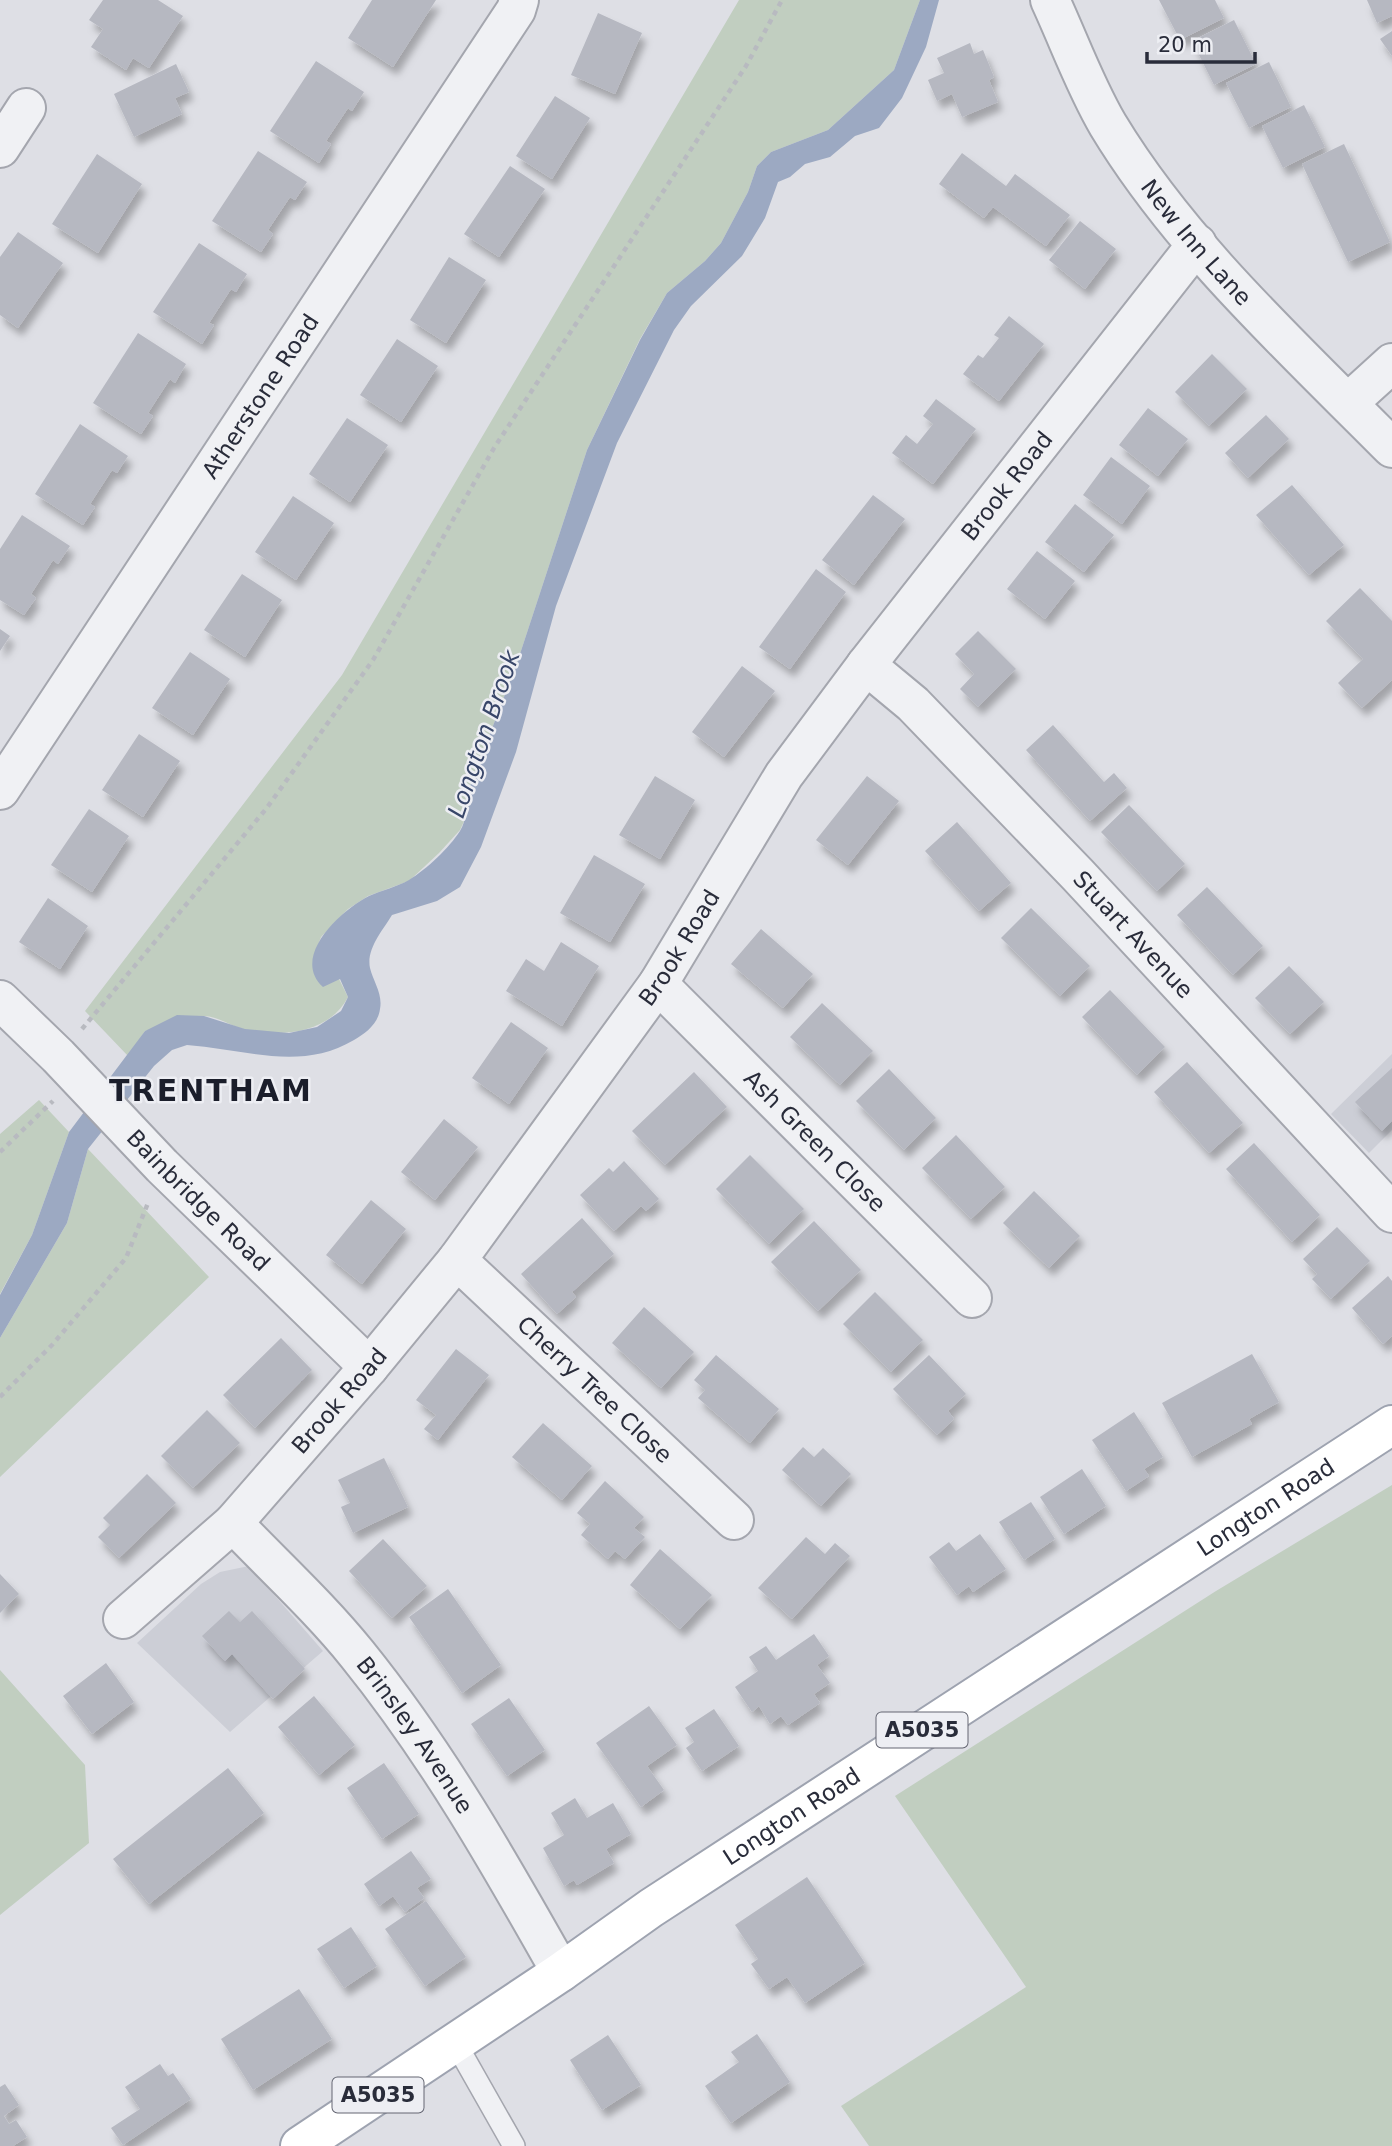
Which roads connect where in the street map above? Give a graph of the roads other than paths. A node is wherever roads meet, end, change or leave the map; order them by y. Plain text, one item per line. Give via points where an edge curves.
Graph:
1 (519, 0) edge
2 (1050, 0) edge
3 (26, 108) dead end
4 (0, 148) edge
5 (1197, 244) junction
6 (1392, 363) edge
7 (1348, 403) junction
8 (1392, 449) edge
9 (866, 665) junction
10 (0, 790) edge
11 (658, 984) junction
12 (0, 1000) edge
13 (1392, 1213) edge
14 (457, 1260) junction
15 (972, 1298) dead end
16 (369, 1367) junction
17 (1392, 1425) edge
18 (734, 1520) dead end
19 (233, 1523) junction
20 (123, 1619) dead end
21 (561, 1972) junction
22 (455, 2042) junction
23 (300, 2146) edge
24 (514, 2146) edge

1 - 10 street, Atherstone Road
2 - 5 street, New Inn Lane via 1107,124
3 - 4 street
5 - 7 street, New Inn Lane via 1272,330
5 - 9 street, Brook Road
6 - 7 street
7 - 8 street, New Inn Lane
9 - 11 street, Brook Road via 784,775
9 - 13 street, Stuart Avenue via 913,704 1078,875
11 - 14 street, Brook Road
11 - 15 street, Ash Green Close
12 - 16 street, Bainbridge Road
14 - 16 street, Brook Road
14 - 18 street, Cherry Tree Close
16 - 19 street, Brook Road
17 - 21 main road, Longton Road / A5035 via 651,1908
19 - 20 street, Brook Road
19 - 21 street, Brinsley Avenue via 356,1652 419,1735 480,1828
21 - 22 main road, Longton Road / A5035
22 - 23 main road, Longton Road / A5035
22 - 24 lane

